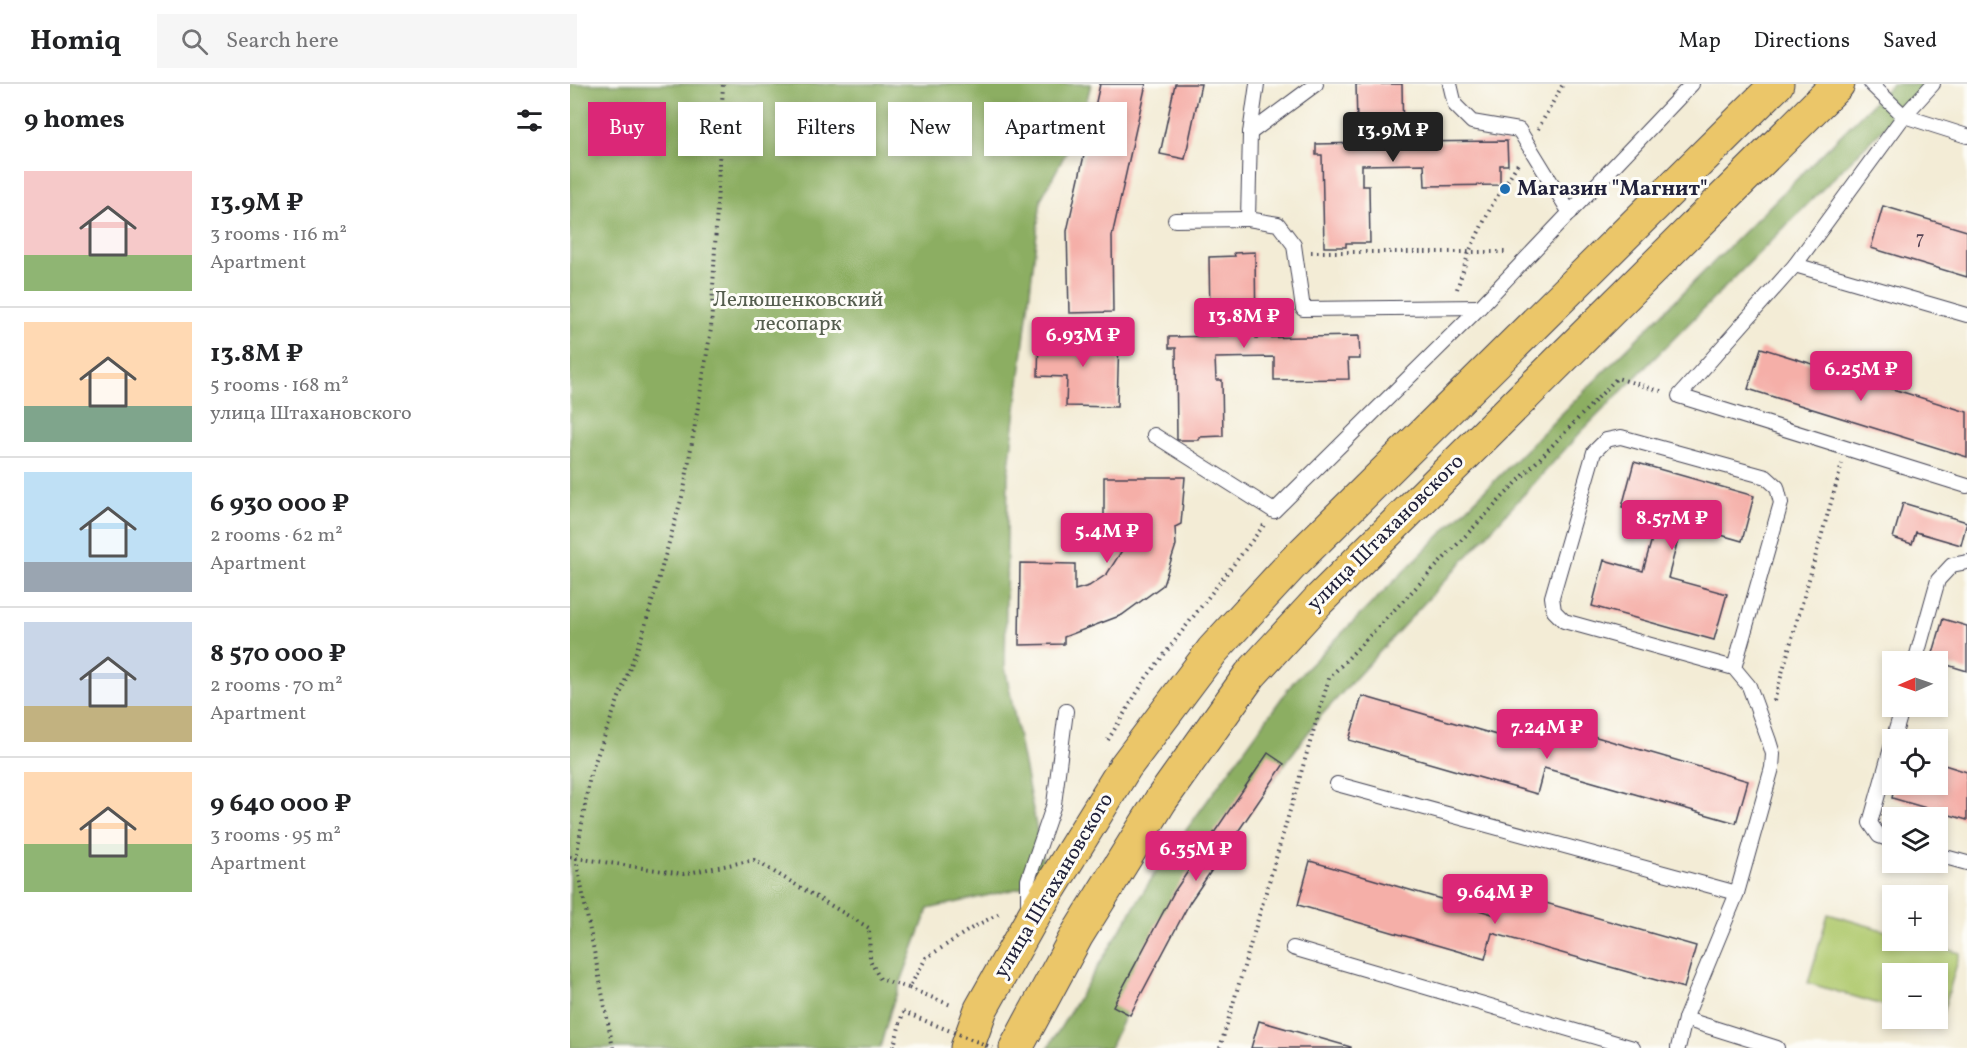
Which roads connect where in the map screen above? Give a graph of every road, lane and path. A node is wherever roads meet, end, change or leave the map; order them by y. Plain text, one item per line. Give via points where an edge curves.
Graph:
1 (723, 84) edge
2 (1257, 84) edge
3 (1316, 84) edge
4 (1450, 84) edge
5 (1563, 84) edge
6 (1692, 84) edge
7 (1777, 84) edge
8 (1838, 84) edge
9 (1871, 84) edge
10 (1933, 84) edge
11 (1904, 116) junction
12 (1250, 133) junction
13 (1967, 136) edge
14 (1529, 146) junction
15 (1570, 213) junction
16 (1248, 219) junction
17 (1175, 220) dead end
18 (1295, 252) junction
19 (1469, 252) junction
20 (1533, 252) junction
21 (1795, 265) junction
22 (1452, 307) junction
23 (1480, 307) junction
24 (1967, 315) edge
25 (1679, 396) junction
26 (1155, 435) dead end
27 (1847, 448) junction
28 (1967, 486) edge
29 (1274, 511) junction
30 (1967, 562) edge
31 (1918, 651) edge
32 (1734, 668) junction
33 (1066, 711) dead end
34 (1765, 731) junction
35 (1104, 747) dead end
36 (1882, 780) edge
37 (1337, 784) dead end
38 (1882, 838) edge
39 (570, 857) edge
40 (1948, 858) edge
41 (576, 859) junction
42 (1967, 863) edge
43 (1737, 893) junction
44 (1016, 918) junction
45 (1293, 948) dead end
46 (909, 988) junction
47 (958, 1008) dead end
48 (1685, 1019) junction
49 (954, 1038) edge
50 (613, 1048) edge
51 (901, 1048) edge
52 (993, 1048) edge
53 (1016, 1048) edge
54 (1220, 1048) edge
55 (1633, 1048) edge
56 (1678, 1048) edge
57 (1777, 1048) edge

1 - 41 path via 711,329 684,490 643,633 590,775
2 - 12 lane
3 - 12 lane
4 - 14 lane via 1455,105 1472,122 1519,130
5 - 14 path
6 - 15 lane
7 - 44 main road, улица Штахановского via 1294,561 1213,650
8 - 53 main road, улица Штахановского via 1319,600 1250,675 1161,800 1077,935
9 - 11 lane
10 - 11 lane
11 - 13 lane
11 - 21 lane
12 - 16 lane
14 - 15 lane
14 - 19 path via 1493,203
15 - 20 lane
16 - 17 lane
16 - 18 lane via 1278,224
18 - 19 path
18 - 22 lane via 1303,309
19 - 20 path
19 - 22 path
20 - 23 lane
21 - 24 lane
21 - 25 lane
22 - 23 lane
23 - 29 lane
25 - 27 lane
25 - 54 path via 1617,378 1329,678
26 - 29 lane
27 - 28 lane
27 - 34 path
29 - 35 path via 1146,678
30 - 31 lane via 1952,565 1938,580
32 - 32 lane via 1781,503 1777,487 1766,477 1621,437 1606,440 1594,452 1552,597 1554,611 1564,621
32 - 34 lane via 1749,686
33 - 44 lane via 1054,804
34 - 43 lane via 1773,754 1772,768
36 - 38 lane via 1870,823
37 - 43 lane
39 - 41 path
40 - 42 lane
41 - 46 path via 683,874 754,860 869,928 870,960 880,979
41 - 50 path
43 - 48 lane
44 - 46 path via 972,928 926,958
44 - 49 main road, улица Штахановского via 981,1009
45 - 55 lane
46 - 47 path
48 - 56 lane
48 - 57 lane
51 - 52 path, bridge via 894,1046 903,1012

